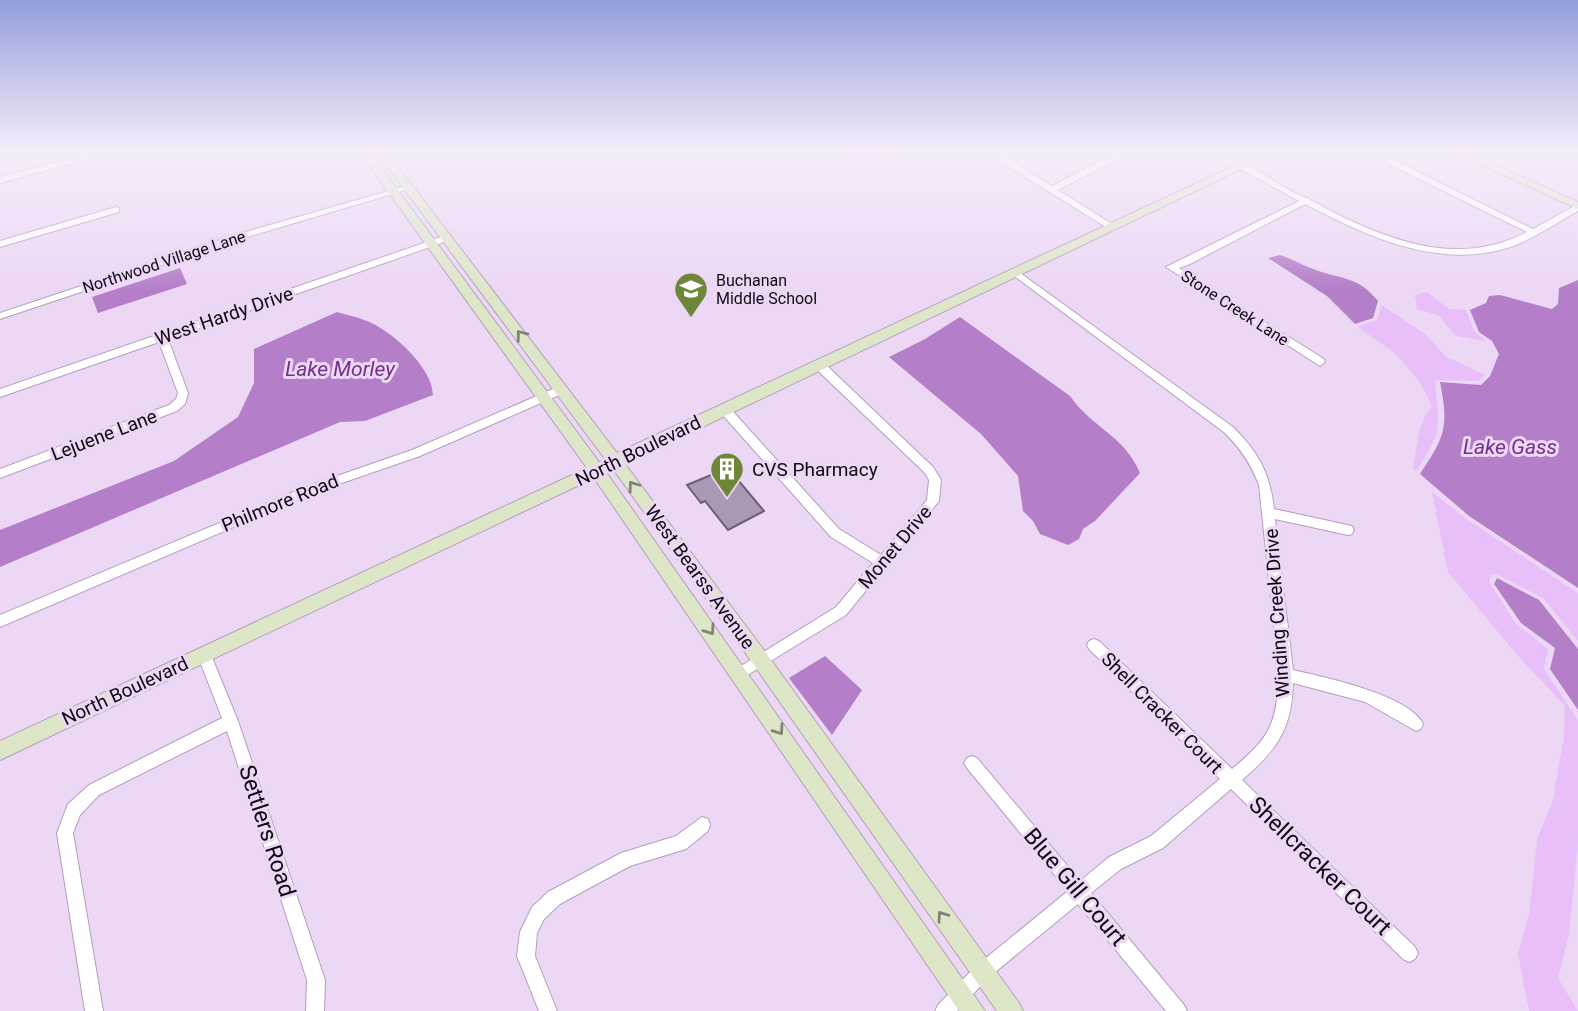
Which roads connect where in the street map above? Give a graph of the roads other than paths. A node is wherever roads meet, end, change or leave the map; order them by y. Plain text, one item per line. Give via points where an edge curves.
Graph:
1 (377, 197) edge
2 (399, 197) edge
3 (416, 197) edge
4 (1063, 197) edge
5 (1177, 197) edge
6 (1302, 197) edge
7 (1462, 197) edge
8 (1558, 197) edge
9 (1307, 200) junction
10 (1578, 206) edge
11 (116, 210) dead end
12 (1112, 228) junction
13 (1533, 232) junction
14 (447, 238) junction
15 (0, 244) edge
16 (433, 244) junction
17 (1016, 273) junction
18 (494, 299) junction
19 (478, 305) junction
20 (0, 316) edge
21 (162, 337) junction
22 (1320, 362) dead end
23 (819, 365) junction
24 (562, 389) junction
25 (0, 393) edge
26 (545, 397) junction
27 (724, 409) junction
28 (615, 462) junction
29 (597, 471) junction
30 (0, 474) edge
31 (1269, 513) junction
32 (1348, 530) dead end
33 (882, 562) junction
34 (0, 621) edge
35 (1094, 645) dead end
36 (204, 654) junction
37 (761, 659) junction
38 (741, 673) junction
39 (1286, 675) junction
40 (231, 721) junction
41 (1416, 724) dead end
42 (0, 751) edge
43 (972, 763) dead end
44 (1230, 780) junction
45 (702, 825) dead end
46 (1078, 892) junction
47 (1409, 953) dead end
48 (982, 972) junction
49 (967, 1002) edge
50 (94, 1011) edge
51 (315, 1011) edge
52 (548, 1011) edge
53 (944, 1011) edge
54 (1011, 1011) edge
55 (1178, 1011) edge

1 - 20 street, Northwood Village Lane via 231,239
2 - 16 main road, West Bearss Avenue
3 - 14 main road, West Bearss Avenue
4 - 12 street
5 - 12 main road, North Boulevard
6 - 9 street
7 - 13 street
8 - 10 main road
9 - 13 street via 1381,238 1420,249 1488,249
9 - 22 street, Stone Creek Lane via 1171,267
10 - 13 street
11 - 15 street
12 - 17 main road, North Boulevard
14 - 16 street, West Hardy Drive
14 - 18 main road, West Bearss Avenue
16 - 19 main road, West Bearss Avenue
16 - 21 street, West Hardy Drive
17 - 23 main road, North Boulevard
17 - 31 street, Winding Creek Drive via 1229,430 1258,467
18 - 19 street
24 -> 18 main road, West Bearss Avenue
19 - 26 main road, West Bearss Avenue
21 - 25 street, West Hardy Drive
21 - 30 street, Lejuene Lane via 183,393 173,408
23 - 27 main road, North Boulevard
23 - 33 street, Monet Drive via 935,480 933,501
24 - 26 street, Philmore Road
24 - 28 main road, West Bearss Avenue
26 - 29 main road, West Bearss Avenue
26 - 34 street, Philmore Road via 416,453 309,490
27 - 28 main road, North Boulevard
27 - 33 street via 835,533
28 - 29 main road, North Boulevard
37 -> 28 main road, West Bearss Avenue
29 - 36 main road, North Boulevard
29 -> 38 main road, West Bearss Avenue
31 - 32 street
31 - 39 street, Winding Creek Drive
33 - 37 street, Monet Drive via 841,611
35 - 44 street, Shell Cracker Court
36 - 40 street, Settlers Road
36 - 42 main road, North Boulevard
37 - 38 street, Monet Drive
48 -> 37 main road, West Bearss Avenue
38 -> 49 main road, West Bearss Avenue
39 - 41 street via 1371,695
39 - 44 street, Winding Creek Drive via 1285,704 1277,732 1261,755
40 - 50 street via 94,790 74,810 65,833
40 - 51 street, Settlers Road via 316,980
43 - 46 street, Blue Gill Court
44 - 46 street, Winding Creek Drive via 1157,842 1115,863
44 - 47 street, Shellcracker Court
45 - 52 street via 680,843 627,859 554,898 538,914 529,932 526,956
46 - 48 street, Winding Creek Drive
46 - 55 street, Blue Gill Court
48 - 49 street, Winding Creek Drive
48 - 54 main road, West Bearss Avenue
49 - 53 street, Winding Creek Drive

